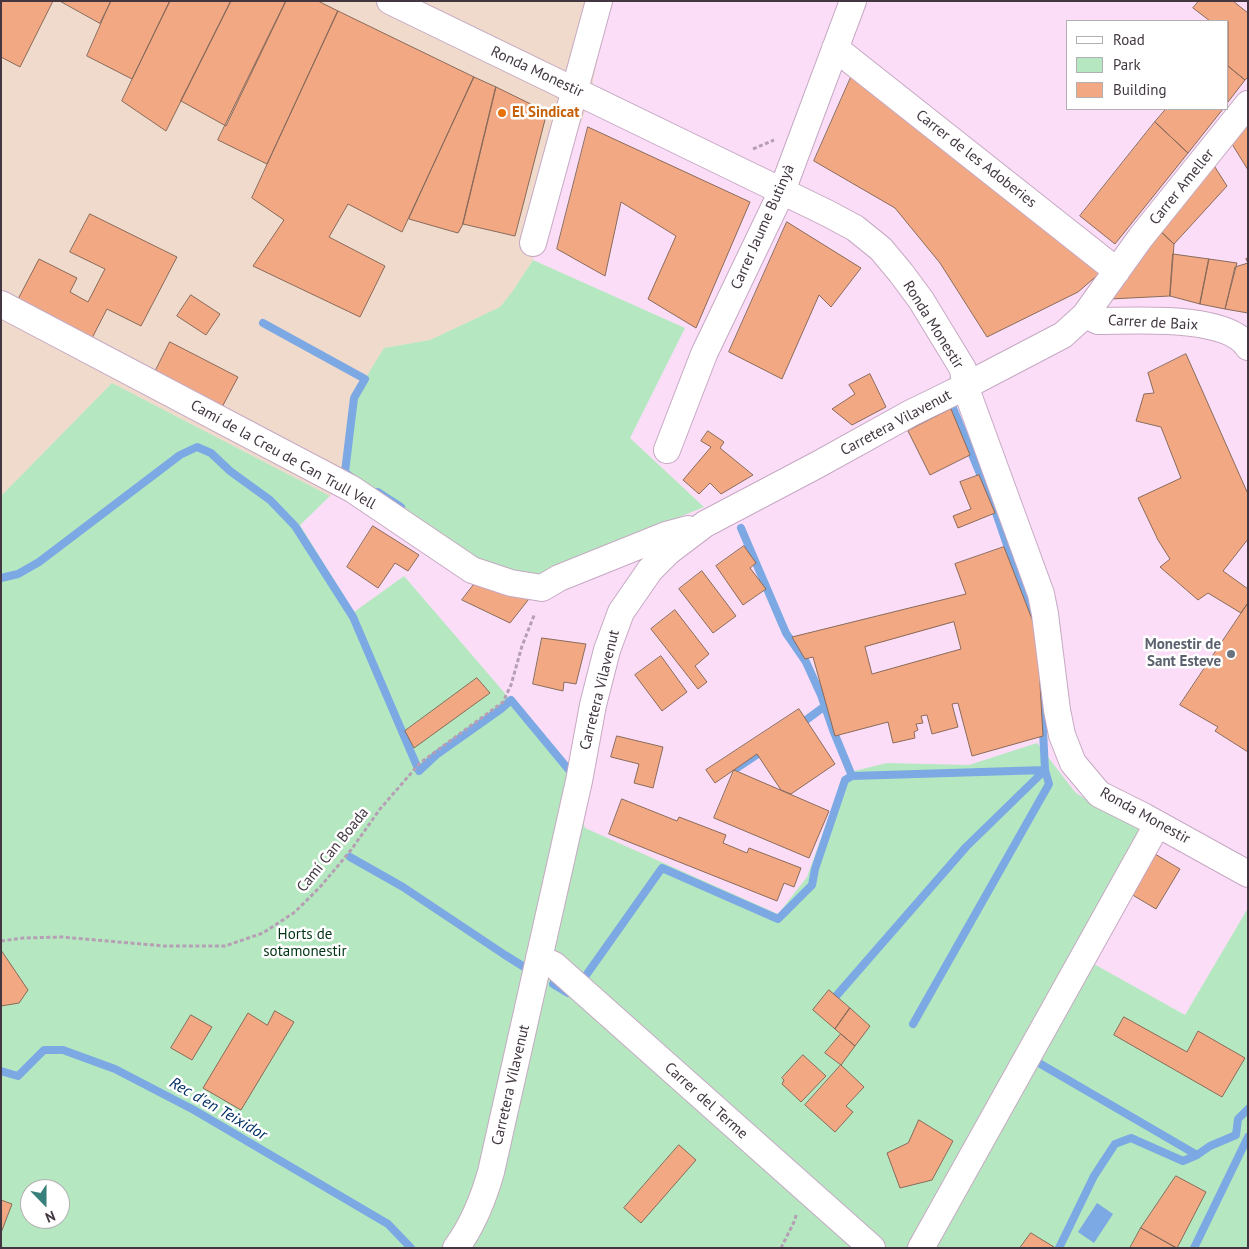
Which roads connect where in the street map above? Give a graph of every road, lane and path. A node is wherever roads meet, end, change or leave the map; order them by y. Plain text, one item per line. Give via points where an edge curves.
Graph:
1 (390, 1) edge
2 (599, 1) edge
3 (853, 1) edge
4 (835, 48) junction
5 (575, 90) junction
6 (1248, 104) edge
7 (782, 191) junction
8 (533, 243) dead end
9 (1117, 271) junction
10 (1, 304) edge
11 (1085, 315) junction
12 (1246, 340) edge
13 (965, 386) junction
14 (667, 450) dead end
15 (705, 524) junction
16 (542, 588) junction
17 (1156, 823) junction
18 (1248, 874) edge
19 (1, 941) edge
20 (539, 958) junction
21 (799, 1185) junction
22 (456, 1248) edge
23 (781, 1248) edge
24 (872, 1248) edge
25 (921, 1248) edge

1 - 5 street, Ronda Monestir
2 - 5 street
3 - 4 street, Carrer Jaume Butinyà
4 - 7 street, Carrer Jaume Butinyà
4 - 9 street, Carrer de les Adoberies
5 - 7 street, Ronda Monestir
5 - 8 street
6 - 9 street, Carrer Ameller
7 - 13 street, Ronda Monestir via 855,228 881,249 921,300 963,369
7 - 14 street, Carrer Jaume Butinyà via 704,354
9 - 11 street, Carrer Ameller
10 - 16 street, Camí de la Creu de Can Trull Vell via 352,490 472,570 511,583
11 - 12 street, Carrer de Baix via 1098,320 1185,322 1223,329
11 - 13 street, Carretera Vilavenut via 1062,335
13 - 15 street, Carretera Vilavenut
13 - 17 street, Ronda Monestir via 1041,594 1062,735 1074,762 1099,794
15 - 16 street via 666,535 559,578
15 - 20 street, Carretera Vilavenut via 650,570 613,630 593,705
16 - 19 path, Camí Can Boada via 503,702 420,763 327,879 295,912 263,933 225,946 164,946 62,936
17 - 18 street, Ronda Monestir
17 - 25 street via 1154,832
20 - 21 street, Carrer del Terme via 554,965
20 - 22 street, Carretera Vilavenut via 486,1190 473,1221
21 - 23 path via 795,1220
21 - 24 street, Carrer del Terme

